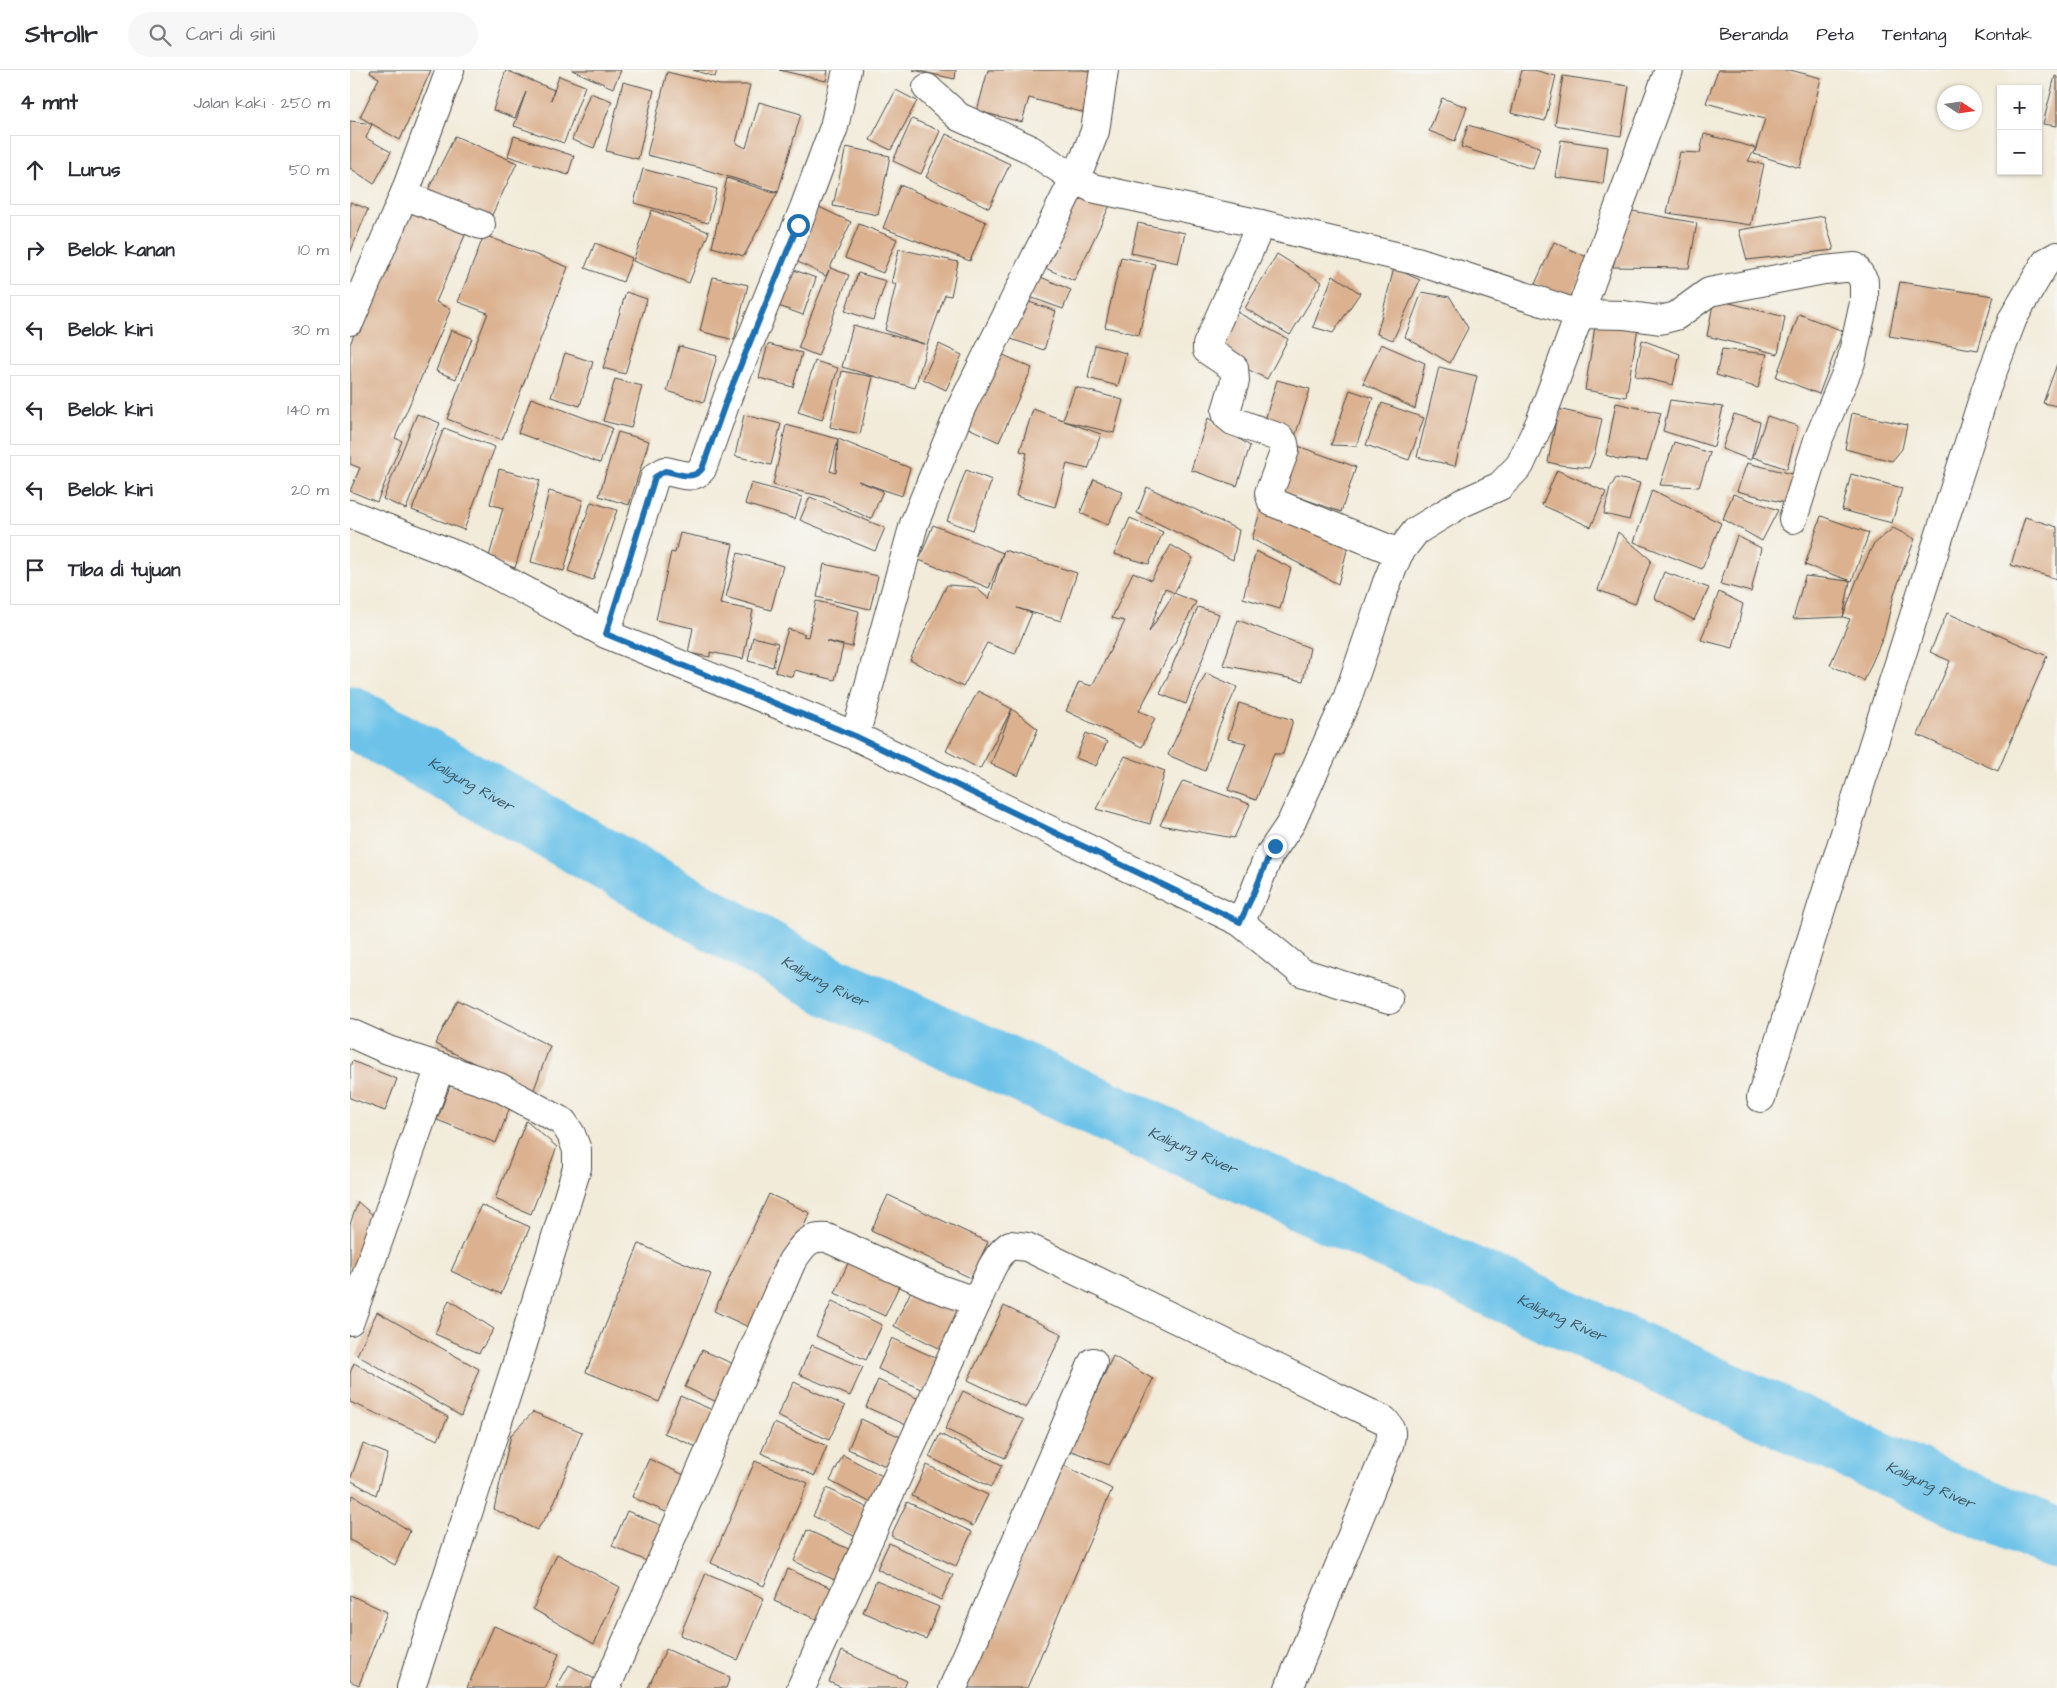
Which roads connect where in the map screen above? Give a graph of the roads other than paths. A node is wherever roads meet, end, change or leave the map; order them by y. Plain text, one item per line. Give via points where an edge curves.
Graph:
1 (450, 70) edge
2 (847, 70) edge
3 (1104, 70) edge
4 (1662, 72) edge
5 (927, 88) dead end
6 (1075, 179) junction
7 (404, 195) junction
8 (1261, 224) junction
9 (481, 225) dead end
10 (2057, 256) edge
11 (1579, 314) junction
12 (350, 322) edge
13 (350, 514) edge
14 (1793, 519) dead end
15 (1399, 553) junction
16 (606, 634) junction
17 (855, 736) junction
18 (1240, 922) junction
19 (1389, 1000) dead end
20 (350, 1033) edge
21 (440, 1067) junction
22 (1761, 1098) dead end
23 (978, 1302) junction
24 (350, 1321) edge
25 (1092, 1362) dead end
26 (411, 1688) edge
27 (606, 1688) edge
28 (801, 1688) edge
29 (953, 1688) edge
30 (1290, 1688) edge

1 - 7 street
2 - 16 street via 834,127 702,469 691,476 665,471 655,477
3 - 6 street via 1095,131
4 - 11 street
5 - 6 street via 958,117 1028,148
6 - 8 street via 1092,188
6 - 17 street via 961,408 918,515
7 - 9 street
7 - 12 street
8 - 11 street via 1417,261
8 - 15 street via 1207,345 1207,350 1234,368 1235,382 1227,416 1280,438 1284,443 1285,450 1269,493 1272,502
10 - 22 street via 2046,262 2013,318 1986,389
11 - 14 street via 1660,320 1676,316 1709,292 1855,267 1864,281 1864,303 1851,362 1818,440
11 - 15 street via 1540,422 1520,464 1500,486 1462,503 1416,531
13 - 16 street via 466,560
15 - 18 street via 1347,698 1291,823 1268,858
16 - 17 street
17 - 18 street
18 - 19 street via 1301,972
20 - 21 street
21 - 24 street
21 - 26 street via 499,1087 562,1122 577,1150 577,1168
23 - 27 street via 937,1288 827,1238 816,1237 805,1244 792,1261
23 - 28 street
23 - 30 street via 997,1256 1010,1245 1027,1247 1384,1420 1390,1426 1393,1432 1389,1445
25 - 29 street

